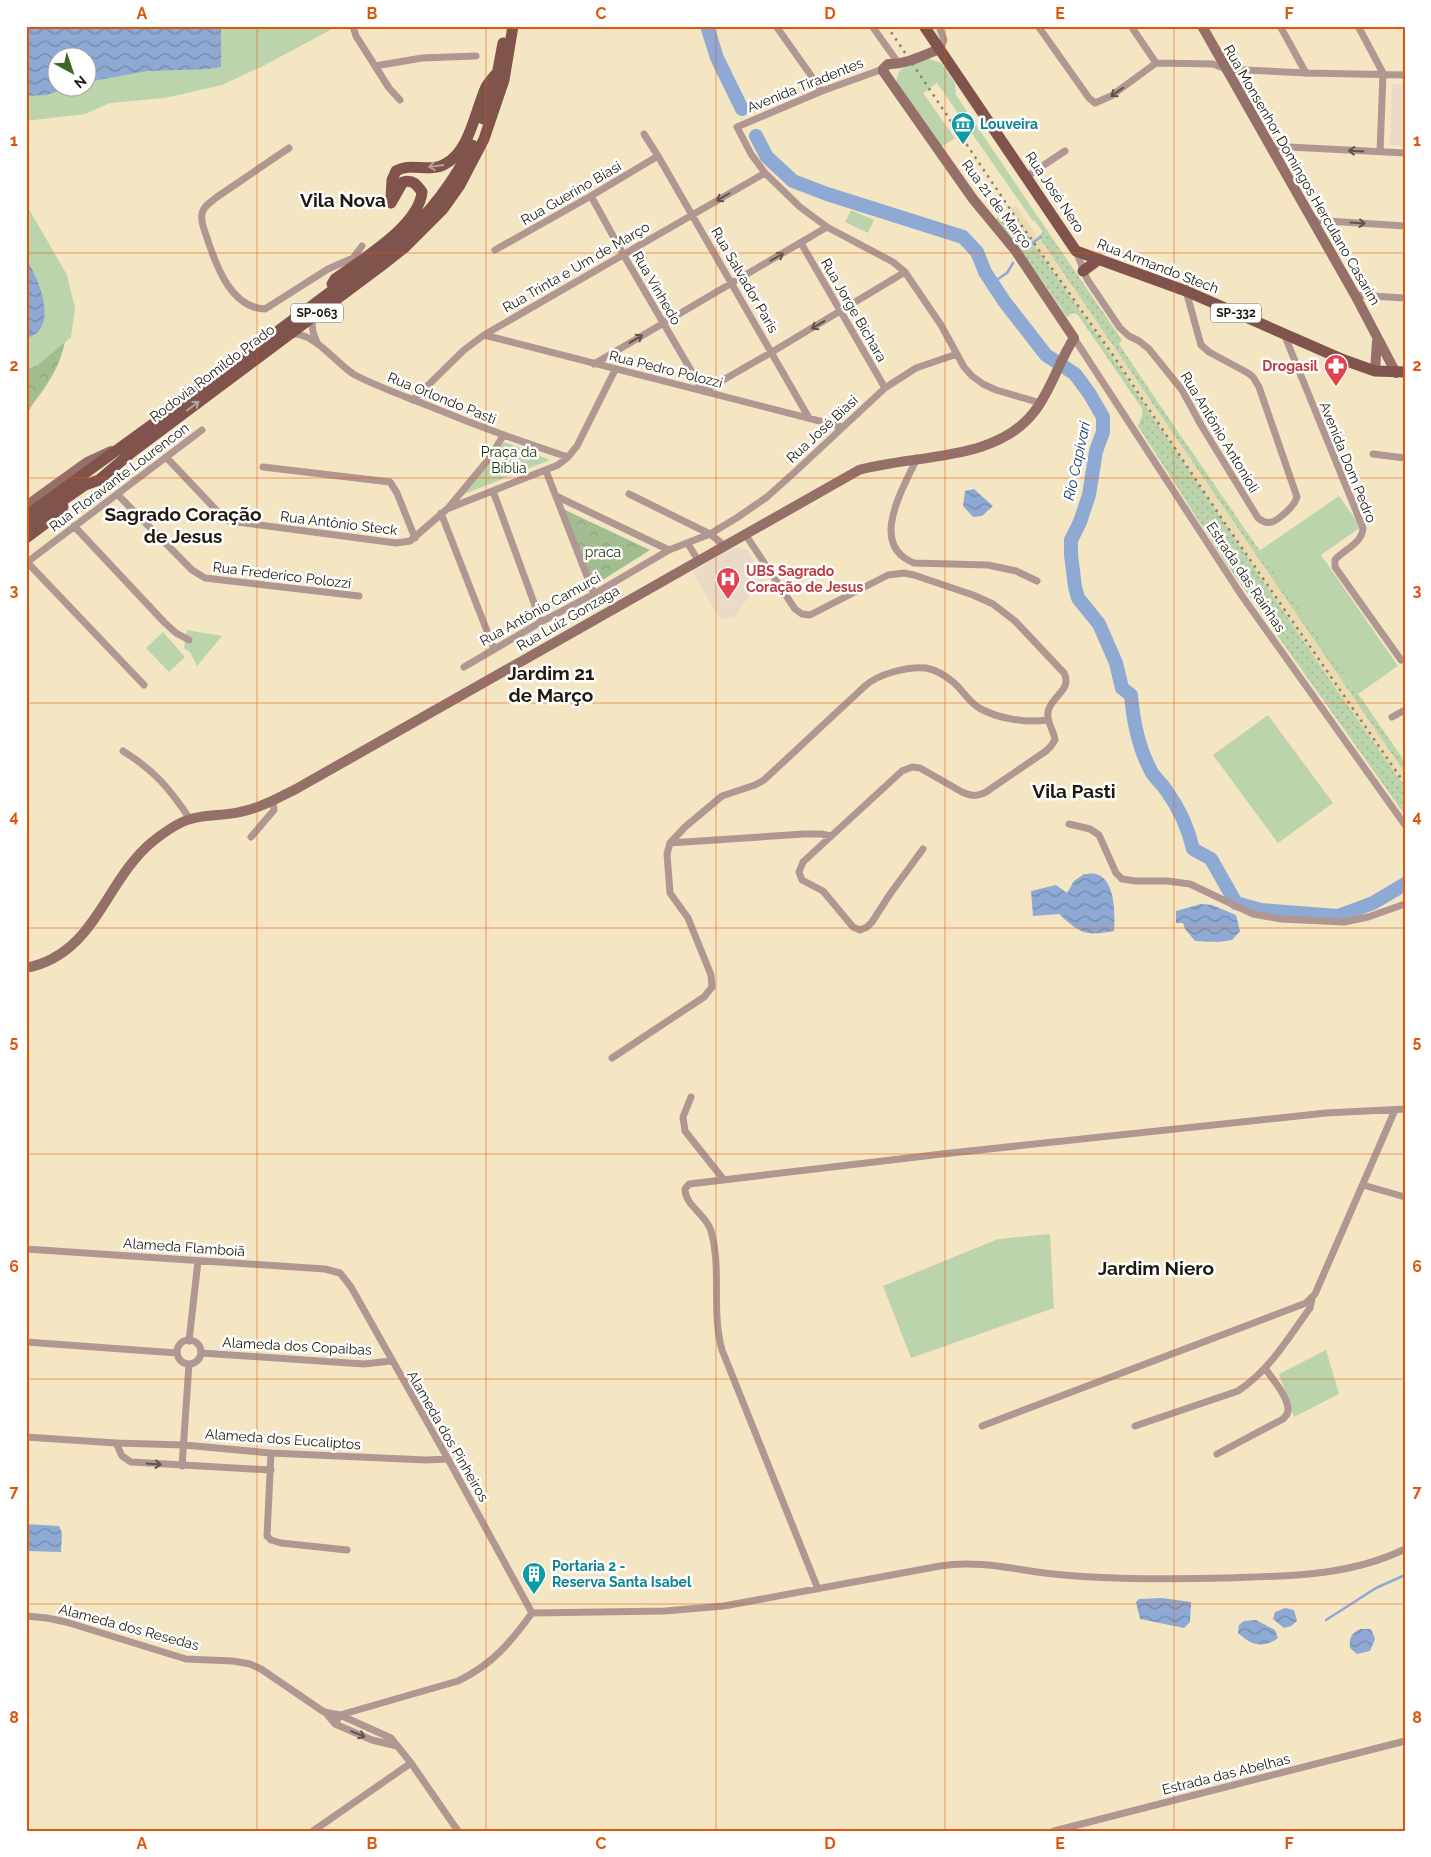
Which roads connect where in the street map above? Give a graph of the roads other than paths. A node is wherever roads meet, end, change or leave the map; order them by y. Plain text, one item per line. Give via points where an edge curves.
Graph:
1 (353, 26) edge
2 (505, 26) edge
3 (512, 26) edge
4 (776, 26) edge
5 (872, 26) edge
6 (924, 26) edge
7 (940, 26) edge
8 (1038, 26) edge
9 (1131, 26) edge
10 (1202, 26) edge
11 (1280, 26) edge
12 (1358, 26) edge
13 (940, 50) junction
14 (476, 56) dead end
15 (1156, 63) junction
16 (376, 66) junction
17 (894, 69) junction
18 (1226, 69) junction
19 (498, 72) junction
20 (1306, 73) junction
21 (1383, 73) junction
22 (1405, 75) edge
23 (822, 90) junction
24 (400, 100) dead end
25 (644, 134) dead end
26 (1270, 146) junction
27 (289, 148) dead end
28 (1064, 151) dead end
29 (1380, 152) junction
30 (1405, 153) edge
31 (658, 156) junction
32 (765, 173) junction
33 (1026, 177) junction
34 (592, 196) junction
35 (692, 214) junction
36 (1312, 220) junction
37 (827, 226) junction
38 (1405, 226) edge
39 (801, 243) junction
40 (362, 246) dead end
41 (404, 248) junction
42 (495, 250) dead end
43 (1076, 251) junction
44 (623, 254) junction
45 (1098, 260) junction
46 (1083, 271) junction
47 (905, 272) junction
48 (732, 283) junction
49 (1186, 291) junction
50 (1355, 295) junction
51 (1405, 298) edge
52 (317, 303) junction
53 (840, 312) junction
54 (663, 323) junction
55 (1284, 334) junction
56 (484, 335) junction
57 (1377, 337) junction
58 (284, 338) junction
59 (1074, 338) junction
60 (317, 342) junction
61 (772, 352) junction
62 (957, 354) junction
63 (594, 364) junction
64 (616, 370) junction
65 (1375, 371) junction
66 (1400, 372) edge
67 (885, 388) junction
68 (704, 391) junction
69 (413, 400) junction
70 (1041, 403) junction
71 (809, 418) junction
72 (843, 427) junction
73 (202, 430) dead end
74 (503, 436) junction
75 (125, 444) junction
76 (1373, 454) dead end
77 (166, 457) junction
78 (568, 457) junction
79 (917, 458) junction
80 (1405, 458) edge
81 (263, 467) dead end
82 (546, 471) junction
83 (99, 480) junction
84 (494, 491) junction
85 (117, 494) junction
86 (629, 494) dead end
87 (556, 496) junction
88 (26, 506) edge
89 (444, 511) junction
90 (26, 516) edge
91 (26, 526) edge
92 (74, 526) junction
93 (710, 534) junction
94 (744, 534) junction
95 (26, 538) edge
96 (415, 538) junction
97 (688, 544) junction
98 (724, 545) junction
99 (668, 550) junction
100 (698, 560) junction
101 (27, 562) edge
102 (1037, 581) dead end
103 (594, 594) junction
104 (359, 596) dead end
105 (541, 622) junction
106 (190, 640) dead end
107 (494, 649) junction
108 (1402, 660) dead end
109 (464, 667) dead end
110 (144, 685) dead end
111 (1405, 710) edge
112 (1392, 717) dead end
113 (1048, 720) junction
114 (123, 751) dead end
115 (273, 801) junction
116 (190, 819) junction
117 (1069, 824) dead end
118 (1405, 825) edge
119 (831, 836) junction
120 (251, 837) dead end
121 (670, 843) junction
122 (923, 849) dead end
123 (1405, 904) edge
124 (26, 968) edge
125 (612, 1058) dead end
126 (691, 1097) dead end
127 (1405, 1109) edge
128 (1394, 1110) junction
129 (724, 1180) junction
130 (1362, 1185) junction
131 (1405, 1197) edge
132 (26, 1249) edge
133 (198, 1260) junction
134 (340, 1273) joint
135 (1313, 1297) junction
136 (189, 1341) junction
137 (26, 1342) edge
138 (177, 1353) junction
139 (200, 1353) junction
140 (391, 1361) junction
141 (189, 1364) junction
142 (1265, 1368) junction
143 (982, 1426) dead end
144 (1135, 1426) dead end
145 (26, 1437) edge
146 (116, 1443) junction
147 (184, 1445) junction
148 (271, 1453) junction
149 (1217, 1454) dead end
150 (448, 1459) junction
151 (182, 1466) junction
152 (271, 1470) junction
153 (1405, 1549) edge
154 (347, 1550) dead end
155 (818, 1589) junction
156 (532, 1613) junction
157 (26, 1616) edge
158 (324, 1712) junction
159 (340, 1716) junction
160 (335, 1724) junction
161 (1405, 1740) edge
162 (397, 1746) junction
163 (411, 1763) junction
164 (313, 1831) edge
165 (458, 1831) edge
166 (1054, 1831) edge

1 - 16 street
2 - 19 main road, Rodovia Romildo Prado / SP-063
3 - 41 main road, Rodovia Romildo Prado / SP-063 via 504,80 484,139 460,185 443,209
4 - 23 street
5 - 17 street
6 - 13 main road, Rua José Nero
7 - 13 street via 944,40
15 -> 8 street via 1111,96 1095,103
9 - 15 street
10 - 18 main road, Rua Monsenhor Domingos Herculano Casarim
11 - 20 street
12 - 21 street
13 - 17 main road, Avenida Tiradentes
13 - 33 main road, Rua José Nero
14 - 16 street via 422,58
15 - 18 street via 1213,64
16 - 24 street
17 - 23 street, Avenida Tiradentes
17 - 59 main road, Rua 21 de Março via 896,89 973,199 1015,250
18 - 20 street
18 - 26 main road, Rua Monsenhor Domingos Herculano Casarim
19 - 52 main road, Rodovia Romildo Prado / SP-063 via 476,138 446,190 422,220 400,240
19 -> 52 main road via 486,86 455,158 442,166 405,167 394,174 391,203 403,182 412,181 422,192 413,215 378,248 335,280
20 - 21 street
21 - 22 street
21 - 29 street
23 - 32 street, Avenida Tiradentes via 737,127
25 - 31 street, Rua Salvador Paris
29 -> 26 street
26 - 36 main road, Rua Monsenhor Domingos Herculano Casarim
27 - 40 street via 217,197 202,213 211,249 225,281 250,306 265,309 328,269 353,258
28 - 33 street
29 - 30 street
31 - 34 street, Rua Guerino Biasi
31 - 35 street, Rua Salvador Paris
32 -> 35 street, Rua Trinta e Um de Março
32 - 37 street via 800,207
33 - 43 main road, Rua José Nero
34 - 42 street, Rua Guerino Biasi
34 - 44 street, Rua Vinhedo
35 - 44 street, Rua Trinta e Um de Março
35 - 48 street, Rua Salvador Paris
36 -> 38 street
36 - 50 main road, Rua Monsenhor Domingos Herculano Casarim
37 - 39 street
37 - 47 street via 893,262
48 -> 39 street
39 - 53 street, Rua Jorge Bichara
41 - 58 main road, Rodovia Romildo Prado / SP-063
41 - 60 street via 316,315 312,329
43 - 45 main road, Rua Armando Stech / SP-332
43 - 46 street, Rua Antônio Antonioli
44 - 54 street, Rua Vinhedo
44 - 56 street, Rua Trinta e Um de Março
45 - 46 main road
45 - 49 main road, Rua Armando Stech / SP-332
46 - 49 street, Rua Antônio Antonioli via 1120,328 1149,349 1173,378 1258,518 1267,523 1276,521 1294,504 1297,494 1261,393 1253,377 1201,345
47 - 53 street
47 - 62 street
48 - 54 street
48 - 61 street, Rua Salvador Paris
49 - 55 main road, Rua Armando Stech / SP-332
50 - 51 street
50 - 57 main road, Rua Monsenhor Domingos Herculano Casarim
52 - 75 main road, Rodovia Romildo Prado / SP-063
53 -> 61 street
53 - 67 street, Rua Jorge Bichara
63 -> 54 street
54 - 68 street, Rua Vinhedo
55 - 65 main road, Rua Armando Stech / SP-332
55 - 108 street, Avenida Dom Pedro via 1363,528 1359,540 1335,560 1335,567
56 - 63 street, Rua Pedro Polozzi
56 - 69 street, Rua Trinta e Um de Março
57 - 65 main road
57 - 66 main road, Rua Monsenhor Domingos Herculano Casarim
58 - 60 street via 294,334
83 -> 58 main road, Rodovia Romildo Prado / SP-063
59 - 70 main road, Rua Luiz Gonzaga
59 - 118 street, Estrada das Rainhas via 1242,596
60 - 69 street, Rua Orlondo Pasti via 354,374
61 - 68 street
61 - 71 street, Rua Salvador Paris
62 - 67 street, Rua José Biasi via 916,368
62 - 70 street via 972,376 983,384
63 - 64 street, Rua Pedro Polozzi
64 - 68 street, Rua Pedro Polozzi
64 - 78 street
65 - 66 main road, Rua Armando Stech / SP-332
67 - 72 street, Rua José Biasi
68 - 71 street, Rua Pedro Polozzi
69 - 74 street, Rua Orlondo Pasti
70 - 79 main road, Rua Luiz Gonzaga via 1025,423 1007,436 984,446
71 - 72 street, Rua Pedro Polozzi
72 - 93 street, Rua José Biasi via 767,497
73 - 77 street, Rua Floravante Lourencon
74 - 78 street, Rua Orlondo Pasti
74 - 89 street via 488,460
75 - 88 main road via 87,462
75 - 90 main road, Rodovia Romildo Prado / SP-063
76 - 80 street
77 - 85 street, Rua Floravante Lourencon
77 - 96 street, Rua Antônio Steck via 229,521 396,543
78 - 82 street
79 - 94 main road, Rua Luiz Gonzaga via 859,470
79 - 102 street via 894,512 890,531 891,541 900,556 914,564 995,566
81 - 96 street via 390,482
82 - 84 street
82 - 87 street
83 - 91 main road, Rodovia Romildo Prado / SP-063 via 85,485
83 - 95 main road
84 - 89 street
84 - 105 street
85 - 92 street, Rua Floravante Lourencon
85 - 104 street, Rua Frederico Polozzi via 192,570 205,578
86 - 93 street
87 - 99 street
87 - 103 street
89 - 96 street
89 - 107 street
92 - 101 street, Rua Floravante Lourencon
92 - 106 street via 164,622
93 - 97 street, Rua Antônio Camurci
93 - 98 street
94 - 98 main road, Rua Luiz Gonzaga
94 - 113 street via 795,609 802,614 810,615 895,574 914,575 993,604 1015,621 1066,676 1065,687 1049,707
97 - 99 street, Rua Antônio Camurci
97 - 100 street
98 - 100 main road, Rua Luiz Gonzaga
99 - 103 street, Rua Antônio Camurci
100 - 115 main road, Rua Luiz Gonzaga
101 - 110 street
103 - 105 street, Rua Antônio Camurci
105 - 107 street, Rua Antônio Camurci
107 - 109 street, Rua Antônio Camurci
111 - 112 street
113 - 119 street via 1055,737 1052,746 981,795 968,795 926,771 907,769
113 - 121 street via 1023,722 981,709 953,682 932,670 919,668 883,675 865,686 761,783 722,796
114 - 116 street via 156,775
115 - 116 main road, Rua Luiz Gonzaga via 241,812
115 - 120 street via 274,810
116 - 124 main road, Rua Luiz Gonzaga via 169,830 141,852 82,936 52,960
117 - 123 street via 1090,829 1099,835 1116,873 1122,879 1190,884 1253,914 1344,922
119 - 121 street via 804,834
119 - 122 street via 803,862 799,872 802,880 820,888 828,896 856,929 869,925
121 - 125 street via 667,854 670,893 688,918 711,975 712,987 704,997
126 - 129 street via 683,1117 685,1131
127 - 128 street
128 - 129 street via 1326,1113
128 - 130 street
129 - 155 street via 689,1184 685,1193 711,1229 722,1350
130 - 131 street
130 - 135 street
132 - 133 street, Alameda Flamboiã
133 - 134 street, Alameda Flamboiã via 325,1269
133 - 136 street
134 - 140 street, Alameda dos Pinheiros
135 - 142 street via 1310,1308
135 - 143 street via 1296,1308
136 - 138 street via 182,1343
136 - 139 street via 199,1346
137 - 138 street
138 - 141 street via 180,1360
139 - 140 street, Alameda dos Copaibas via 364,1364
139 - 141 street via 198,1360
140 - 150 street, Alameda dos Pinheiros
141 - 147 street
142 - 144 street via 1238,1391
142 - 149 street via 1282,1396 1287,1413 1283,1419
145 - 146 street, Alameda dos Eucaliptos
146 - 147 street, Alameda dos Eucaliptos
146 -> 151 street via 122,1456 131,1462
147 - 148 street, Alameda dos Eucaliptos
147 - 151 street
148 - 150 street, Alameda dos Eucaliptos
148 - 152 street
150 - 156 street, Alameda dos Pinheiros
151 - 152 street
152 - 154 street via 268,1536 271,1540
153 - 155 street via 1344,1570 1294,1576 1081,1577 966,1563
155 - 156 street via 698,1609
156 - 159 street via 510,1643 477,1672 458,1681
157 - 158 street, Alameda dos Resedas via 66,1622 186,1659 250,1664
158 - 159 street, Alameda dos Resedas
158 - 160 street
159 - 160 street
159 - 162 street, Alameda dos Resedas via 391,1738
160 -> 162 street via 372,1740
161 - 166 street, Estrada das Abelhas
162 - 163 street, Alameda dos Resedas
163 - 164 street
163 - 165 street, Alameda dos Resedas

